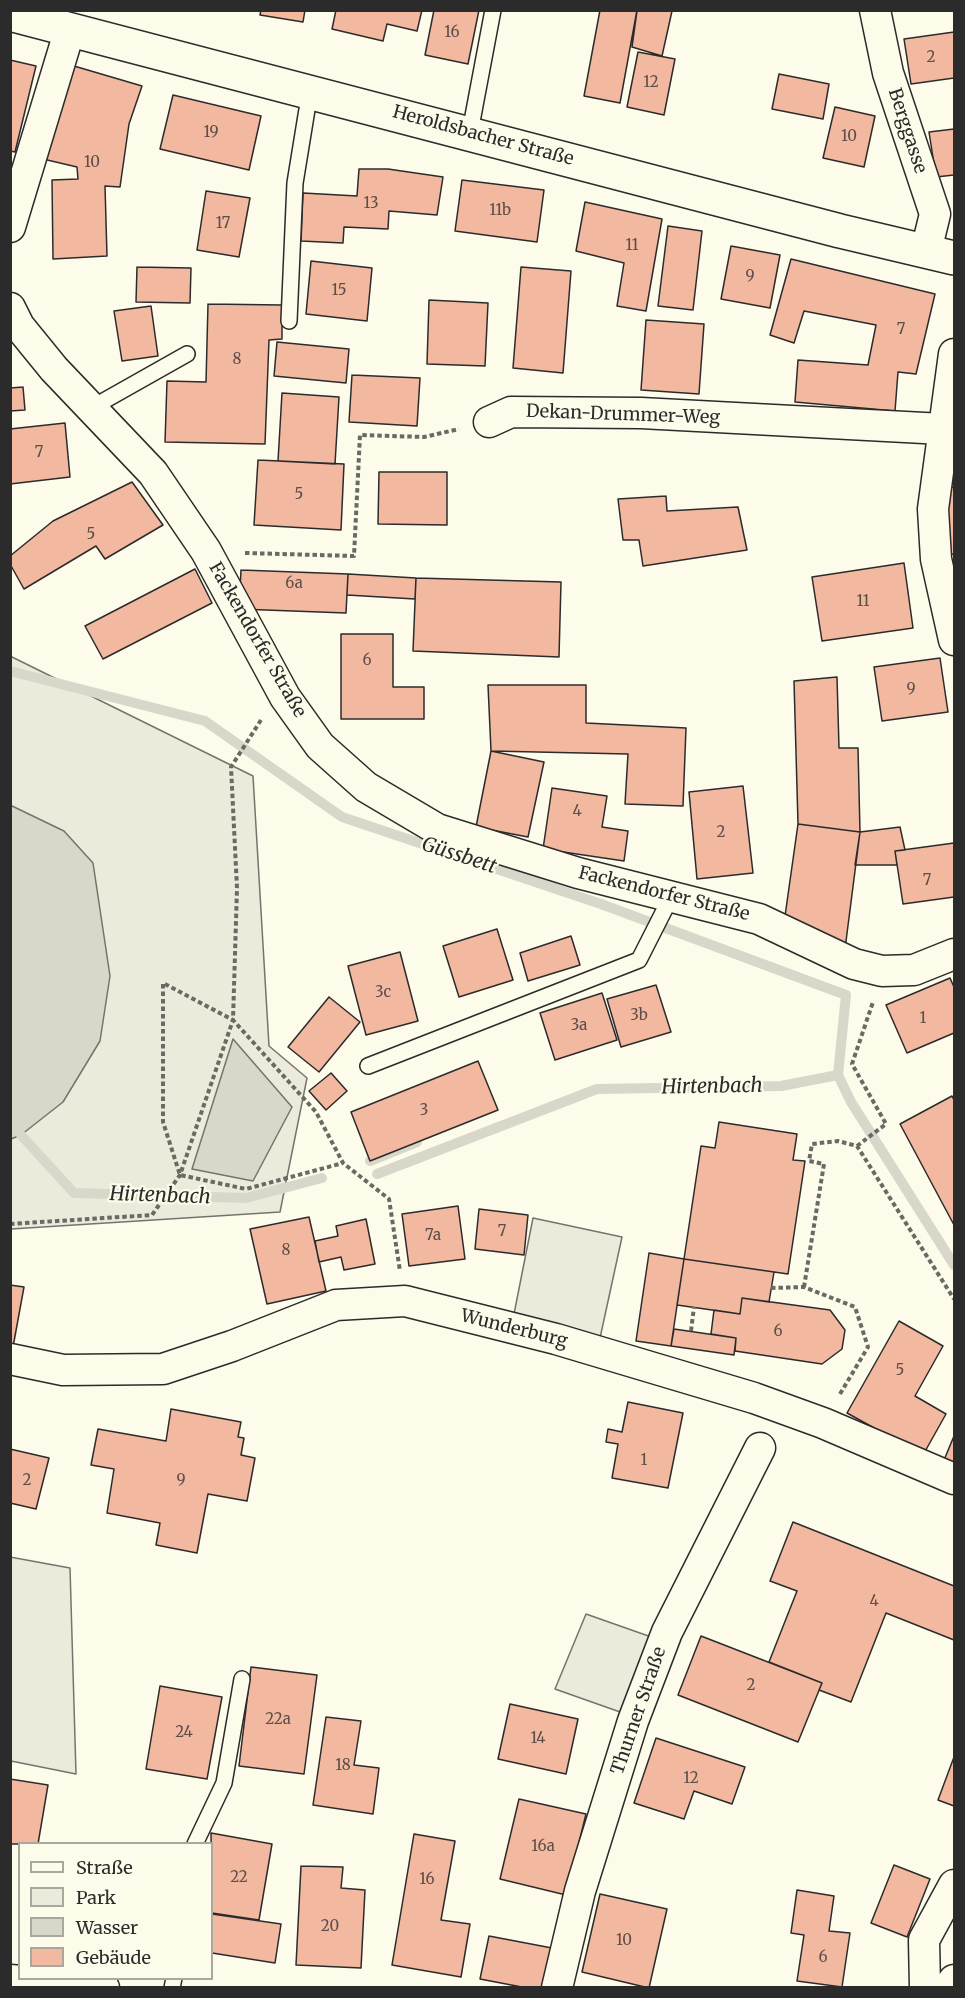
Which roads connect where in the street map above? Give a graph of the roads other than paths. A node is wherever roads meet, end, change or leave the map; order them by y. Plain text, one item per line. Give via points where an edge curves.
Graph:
1 (493, 10) edge
2 (875, 10) edge
3 (10, 14) edge
4 (70, 30) junction
5 (310, 91) junction
6 (470, 132) junction
7 (10, 227) edge
8 (940, 254) edge
9 (10, 308) edge
10 (289, 321) dead end
11 (187, 354) dead end
12 (954, 354) edge
13 (93, 407) junction
14 (489, 422) road end
15 (943, 429) junction
16 (954, 640) edge
17 (672, 895) junction
18 (954, 954) edge
19 (368, 1066) dead end
20 (10, 1359) edge
21 (760, 1449) dead end
22 (954, 1479) edge
23 (242, 1679) dead end
24 (196, 1842) edge
25 (954, 1885) edge
26 (10, 1980) edge
27 (954, 1980) edge
28 (92, 1987) edge
29 (557, 1988) edge
30 (925, 1988) edge
31 (948, 1988) edge

1 - 6 lane
2 - 8 street, Berggasse via 888,73 934,214
3 - 4 street, Heroldsbacher Straße
4 - 5 street, Heroldsbacher Straße
4 - 7 street
5 - 6 street, Heroldsbacher Straße
5 - 10 lane via 295,183
6 - 8 street, Heroldsbacher Straße
9 - 13 street, Fackendorfer Straße via 19,326 54,369
11 - 13 lane
12 - 15 street
13 - 17 street, Fackendorfer Straße via 153,473 206,551 285,698 320,746 366,787 437,829 578,873
14 - 15 street, Dekan-Drummer-Weg via 512,412 641,413
15 - 16 street via 933,509 936,559
17 - 18 street, Fackendorfer Straße via 759,919 854,964 882,971 914,970
17 - 19 lane via 639,960
20 - 22 street, Wunderburg via 63,1370 163,1369 336,1305 405,1301 601,1352 754,1398
21 - 29 street, Thurner Straße via 667,1632 633,1721 580,1891
23 - 24 lane via 224,1783
25 - 30 street via 924,1940
26 - 28 street
27 - 31 street

